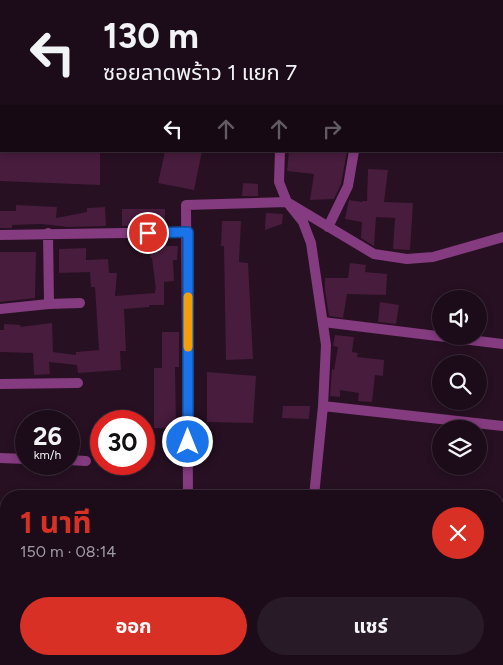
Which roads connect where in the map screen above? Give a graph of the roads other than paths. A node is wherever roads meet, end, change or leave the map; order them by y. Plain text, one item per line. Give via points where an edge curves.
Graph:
1 (280, 152) edge
2 (354, 152) edge
3 (286, 202) junction
4 (328, 227) junction
5 (188, 232) junction
6 (48, 233) junction
7 (0, 235) edge
8 (503, 237) edge
9 (80, 303) dead end
10 (49, 304) junction
11 (0, 309) edge
12 (323, 322) junction
13 (503, 344) edge
14 (0, 384) edge
15 (78, 384) dead end
16 (323, 406) junction
17 (503, 426) edge
18 (0, 458) edge
19 (15, 459) edge
20 (80, 461) edge
21 (86, 461) dead end
22 (188, 490) edge
23 (315, 490) edge

1 - 3 street via 280,182
2 - 4 street via 348,186
3 - 4 street
3 - 5 street via 186,206
3 - 12 street via 303,222 311,243
4 - 8 street via 374,254 407,259 433,257
5 - 6 street
5 - 22 street
6 - 7 street
6 - 10 street
9 - 10 street
10 - 11 street
12 - 13 street
12 - 16 street via 326,345
14 - 15 street
16 - 17 street
16 - 23 street
18 - 19 street
20 - 21 street

